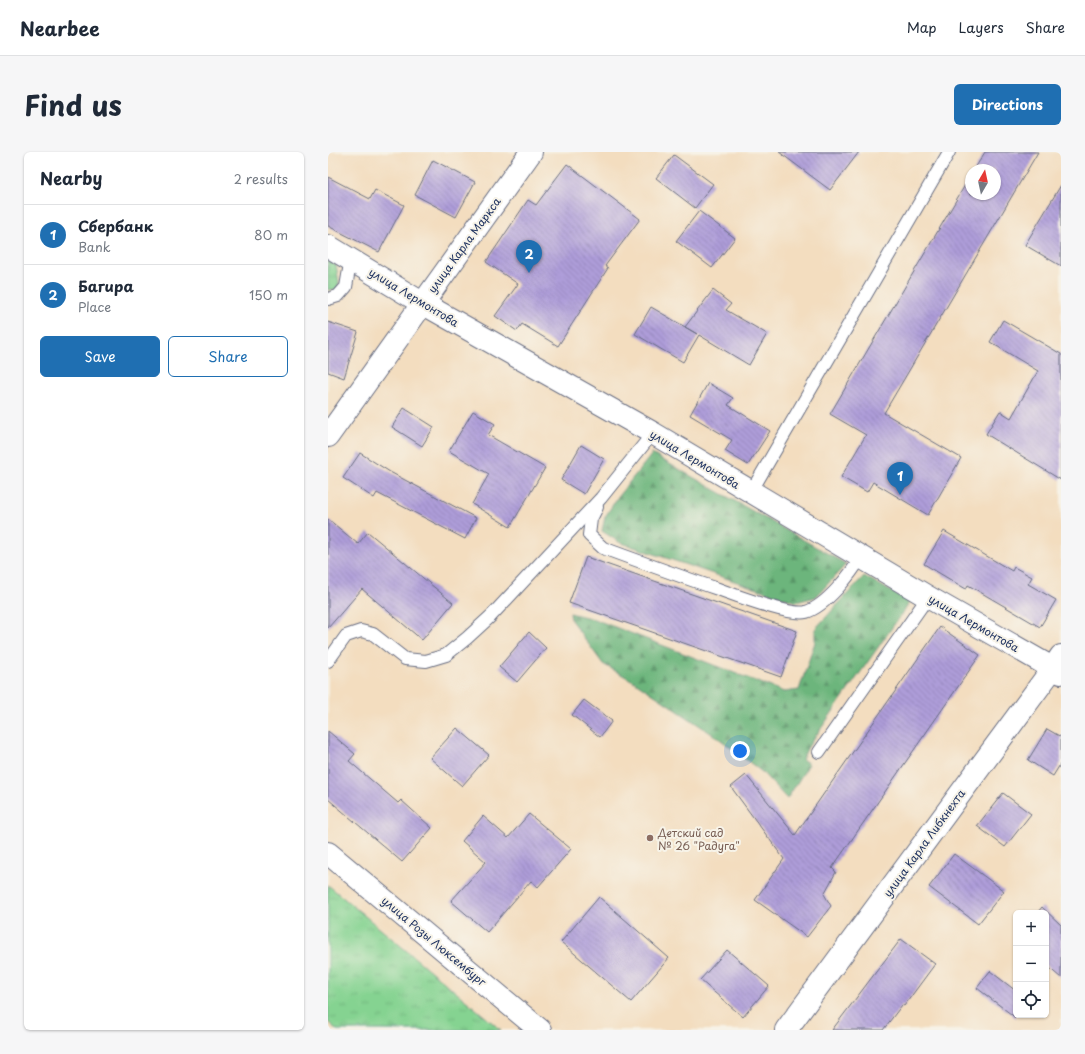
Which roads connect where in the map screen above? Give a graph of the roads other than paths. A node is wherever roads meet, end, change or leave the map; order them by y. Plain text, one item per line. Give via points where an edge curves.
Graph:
1 (531, 152) edge
2 (950, 152) edge
3 (328, 246) edge
4 (351, 258) junction
5 (328, 299) edge
6 (422, 303) junction
7 (651, 432) junction
8 (328, 436) edge
9 (751, 492) junction
10 (601, 498) junction
11 (861, 557) junction
12 (928, 597) junction
13 (328, 661) edge
14 (1058, 666) edge
15 (819, 752) dead end
16 (328, 853) edge
17 (540, 1030) edge
18 (786, 1030) edge

1 - 6 street, улица Карла Маркса
2 - 9 lane
3 - 4 street, улица Лермонтова
4 - 5 lane via 346,287 338,296
4 - 6 street, улица Лермонтова
6 - 7 street, улица Лермонтова
6 - 8 street, улица Карла Маркса
7 - 9 street, улица Лермонтова
7 - 10 lane
9 - 11 street, улица Лермонтова
10 - 11 lane via 591,519 590,535 603,548 792,612 806,612 825,602 855,568
10 - 13 lane via 491,616 446,655 426,661 405,659 373,634 361,632 346,636
11 - 12 street, улица Лермонтова
12 - 14 street, улица Лермонтова
12 - 15 lane
14 - 18 street, улица Карла Либкнехта
16 - 17 street, улица Розы Люксембург

